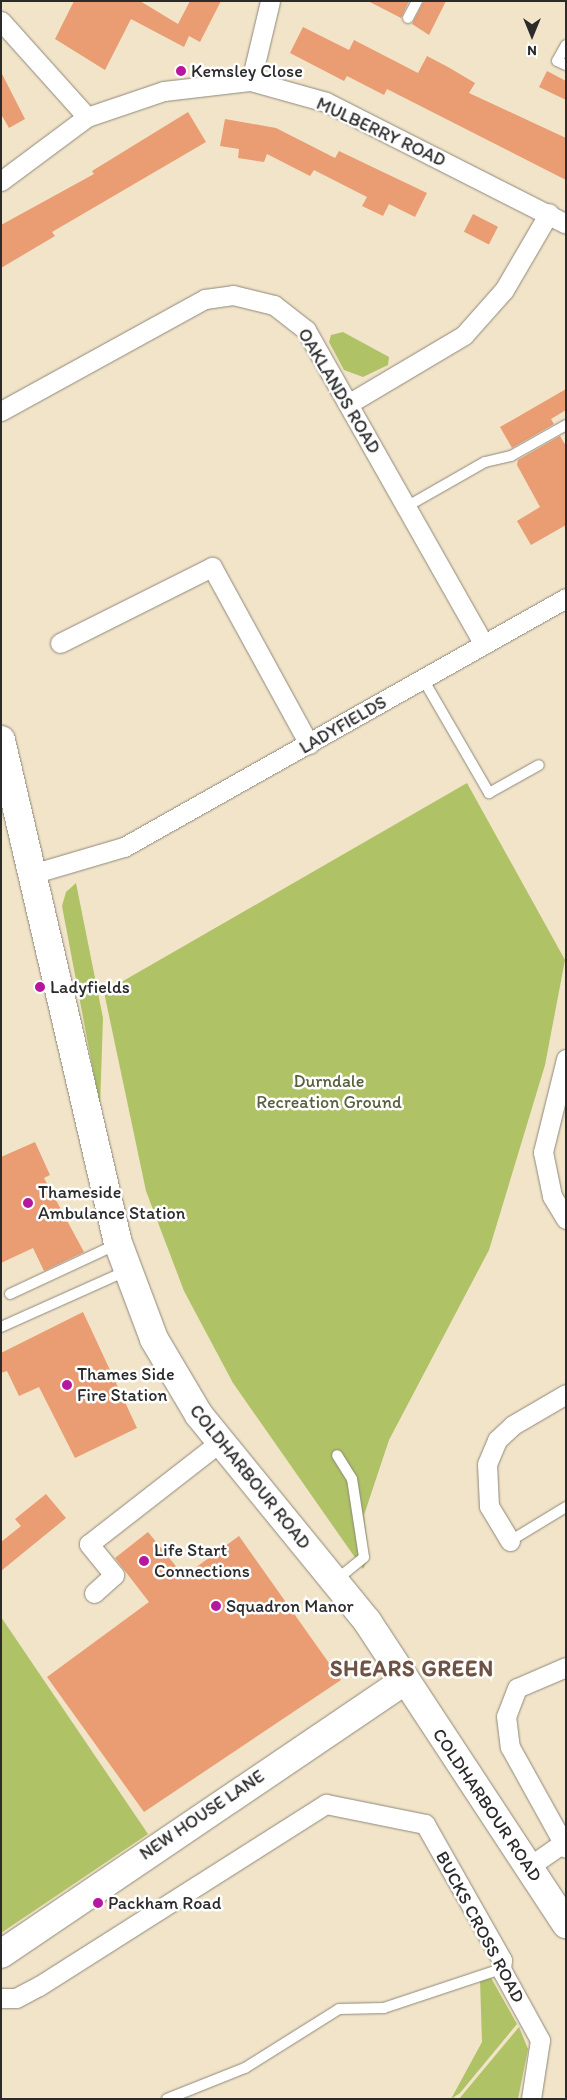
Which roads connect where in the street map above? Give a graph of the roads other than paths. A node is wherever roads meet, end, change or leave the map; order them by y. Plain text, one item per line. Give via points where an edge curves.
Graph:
1 (270, 1) edge
2 (417, 1) edge
3 (408, 18) dead end
4 (1, 21) edge
5 (566, 46) edge
6 (566, 65) edge
7 (251, 81) junction
8 (88, 117) junction
9 (1, 181) edge
10 (549, 213) junction
11 (566, 224) edge
12 (348, 404) junction
13 (1, 411) edge
14 (566, 425) edge
15 (406, 507) junction
16 (566, 598) edge
17 (60, 643) dead end
18 (484, 644) junction
19 (423, 679) junction
20 (1, 740) edge
21 (309, 744) junction
22 (539, 765) dead end
23 (32, 874) junction
24 (566, 1059) edge
25 (566, 1219) edge
26 (118, 1243) junction
27 (127, 1270) junction
28 (10, 1294) dead end
29 (1, 1326) edge
30 (566, 1394) edge
31 (220, 1442) junction
32 (337, 1455) dead end
33 (566, 1507) edge
34 (510, 1542) joint
35 (335, 1580) junction
36 (94, 1593) dead end
37 (566, 1667) edge
38 (405, 1680) junction
39 (564, 1846) edge
40 (530, 1866) junction
41 (566, 1924) edge
42 (1, 1954) edge
43 (501, 1969) junction
44 (1, 1998) edge
45 (167, 2099) edge
46 (531, 2099) edge

1 - 7 street
2 - 3 lane
4 - 8 street
5 - 6 lane via 558,61
7 - 8 street, MULBERRY ROAD via 164,91
7 - 10 street, MULBERRY ROAD via 326,102
8 - 9 street, MULBERRY ROAD
10 - 11 street, MULBERRY ROAD
10 - 12 street via 504,290 464,335
12 - 13 street, OAKLANDS ROAD via 306,330 292,316 255,297 233,295 205,299 176,313
12 - 15 street, OAKLANDS ROAD
14 - 15 lane via 511,456 485,462
15 - 18 street, OAKLANDS ROAD
16 - 18 street, LADYFIELDS
17 - 21 street via 212,567
18 - 19 street, LADYFIELDS
19 - 21 street, LADYFIELDS
19 - 22 lane via 489,793
20 - 23 street, COLDHARBOUR ROAD
21 - 23 street, LADYFIELDS via 124,847
23 - 26 street, COLDHARBOUR ROAD
24 - 25 street via 547,1129 545,1174
26 - 27 street, COLDHARBOUR ROAD
26 - 28 lane
27 - 29 lane
27 - 31 street, COLDHARBOUR ROAD via 173,1376
30 - 34 street via 513,1425 497,1440 487,1464 489,1506
31 - 35 street, COLDHARBOUR ROAD
31 - 36 street via 89,1544 114,1575
32 - 35 lane via 352,1479 364,1556
33 - 34 lane
35 - 38 street, COLDHARBOUR ROAD
37 - 39 street via 514,1691 506,1713 513,1753
38 - 40 street, COLDHARBOUR ROAD
38 - 42 street, NEW HOUSE LANE
39 - 40 street
40 - 41 street, COLDHARBOUR ROAD
43 - 44 street, BUCKS CROSS ROAD via 502,1960 425,1824 326,1804 35,1988 16,1998
43 - 45 lane via 384,2008 339,2010 245,2068
43 - 46 street, BUCKS CROSS ROAD via 541,2044

